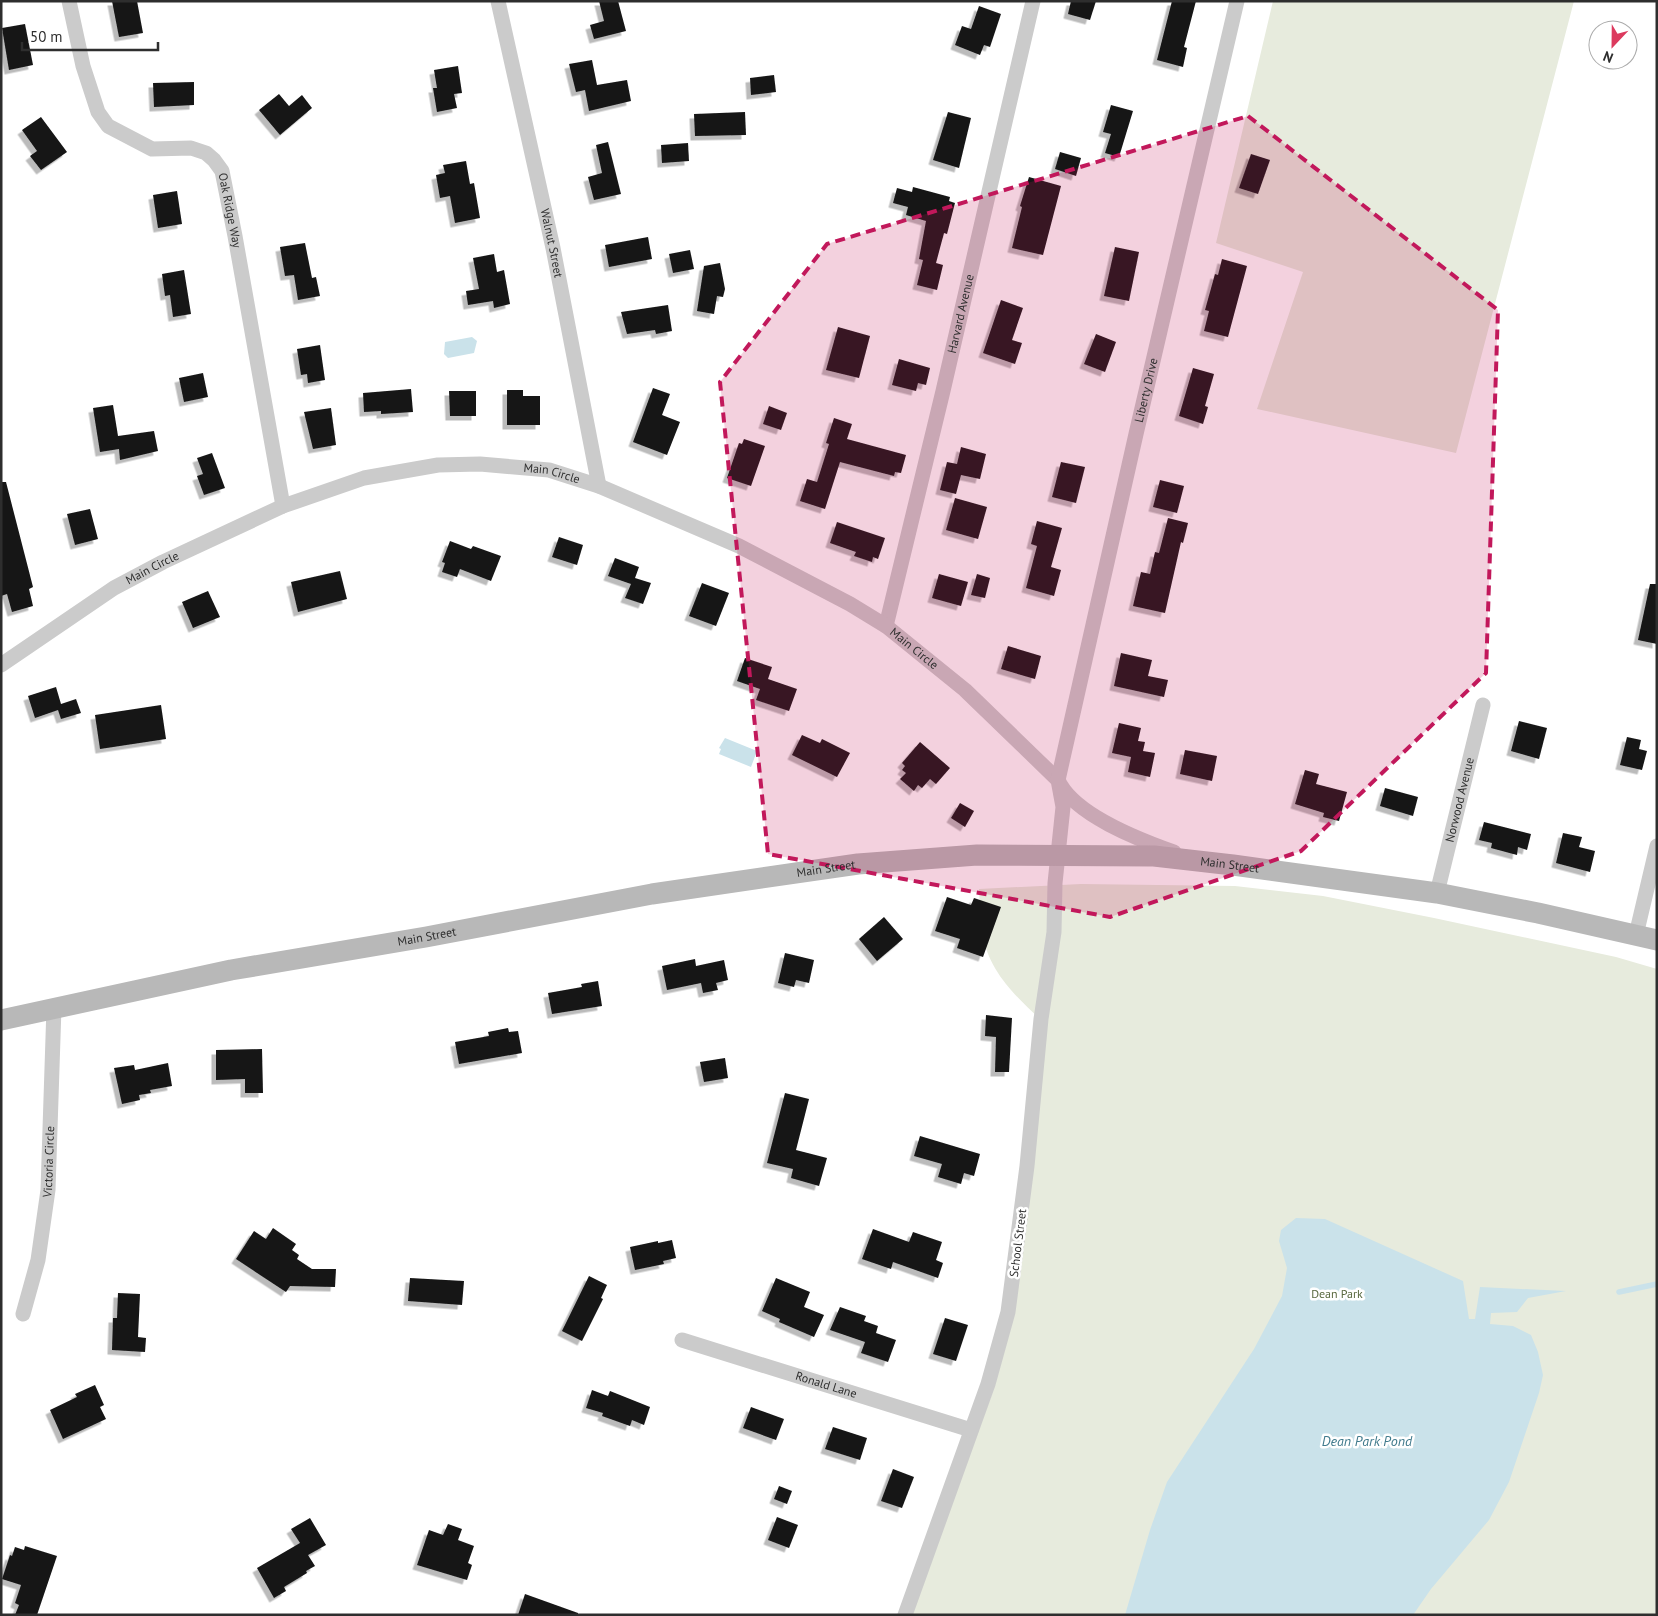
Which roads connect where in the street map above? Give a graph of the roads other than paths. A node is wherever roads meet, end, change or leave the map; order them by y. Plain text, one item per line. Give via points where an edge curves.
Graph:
1 (69, 1) edge
2 (498, 1) edge
3 (1033, 1) edge
4 (1238, 1) edge
5 (599, 486) junction
6 (283, 506) junction
7 (886, 626) junction
8 (1, 665) edge
9 (1484, 705) dead end
10 (1058, 780) junction
11 (1657, 846) edge
12 (1058, 856) junction
13 (1203, 862) junction
14 (1437, 893) junction
15 (1647, 938) edge
16 (54, 1007) junction
17 (1, 1020) edge
18 (23, 1314) dead end
19 (682, 1340) dead end
20 (971, 1430) junction
21 (905, 1615) edge

1 - 6 street, Oak Ridge Way via 83,66 98,112 108,126 152,149 191,148 206,152 222,171
2 - 5 street, Walnut Street via 555,258
3 - 7 street, Harvard Avenue
4 - 10 street, Liberty Drive
5 - 6 street, Main Circle via 549,470 480,464 438,465 364,478
5 - 7 street, Main Circle via 746,550
6 - 8 street, Main Circle via 114,588
7 - 10 street, Main Circle via 965,690
9 - 14 street, Norwood Avenue
10 - 12 street via 1063,807
10 - 13 street, Main Circle via 1064,793 1109,823
11 - 15 street
12 - 13 main road, Main Street via 1154,856
12 - 16 main road, Main Street via 1003,854 858,864 656,894 231,970
12 - 20 street, School Street via 1054,932 1041,1019 1014,1276 1006,1321
13 - 14 main road, Main Street
14 - 15 main road, Main Street
16 - 17 main road, Main Street
16 - 18 street, Victoria Circle via 48,1190 38,1260
19 - 20 street, Ronald Lane
20 - 21 street, School Street

